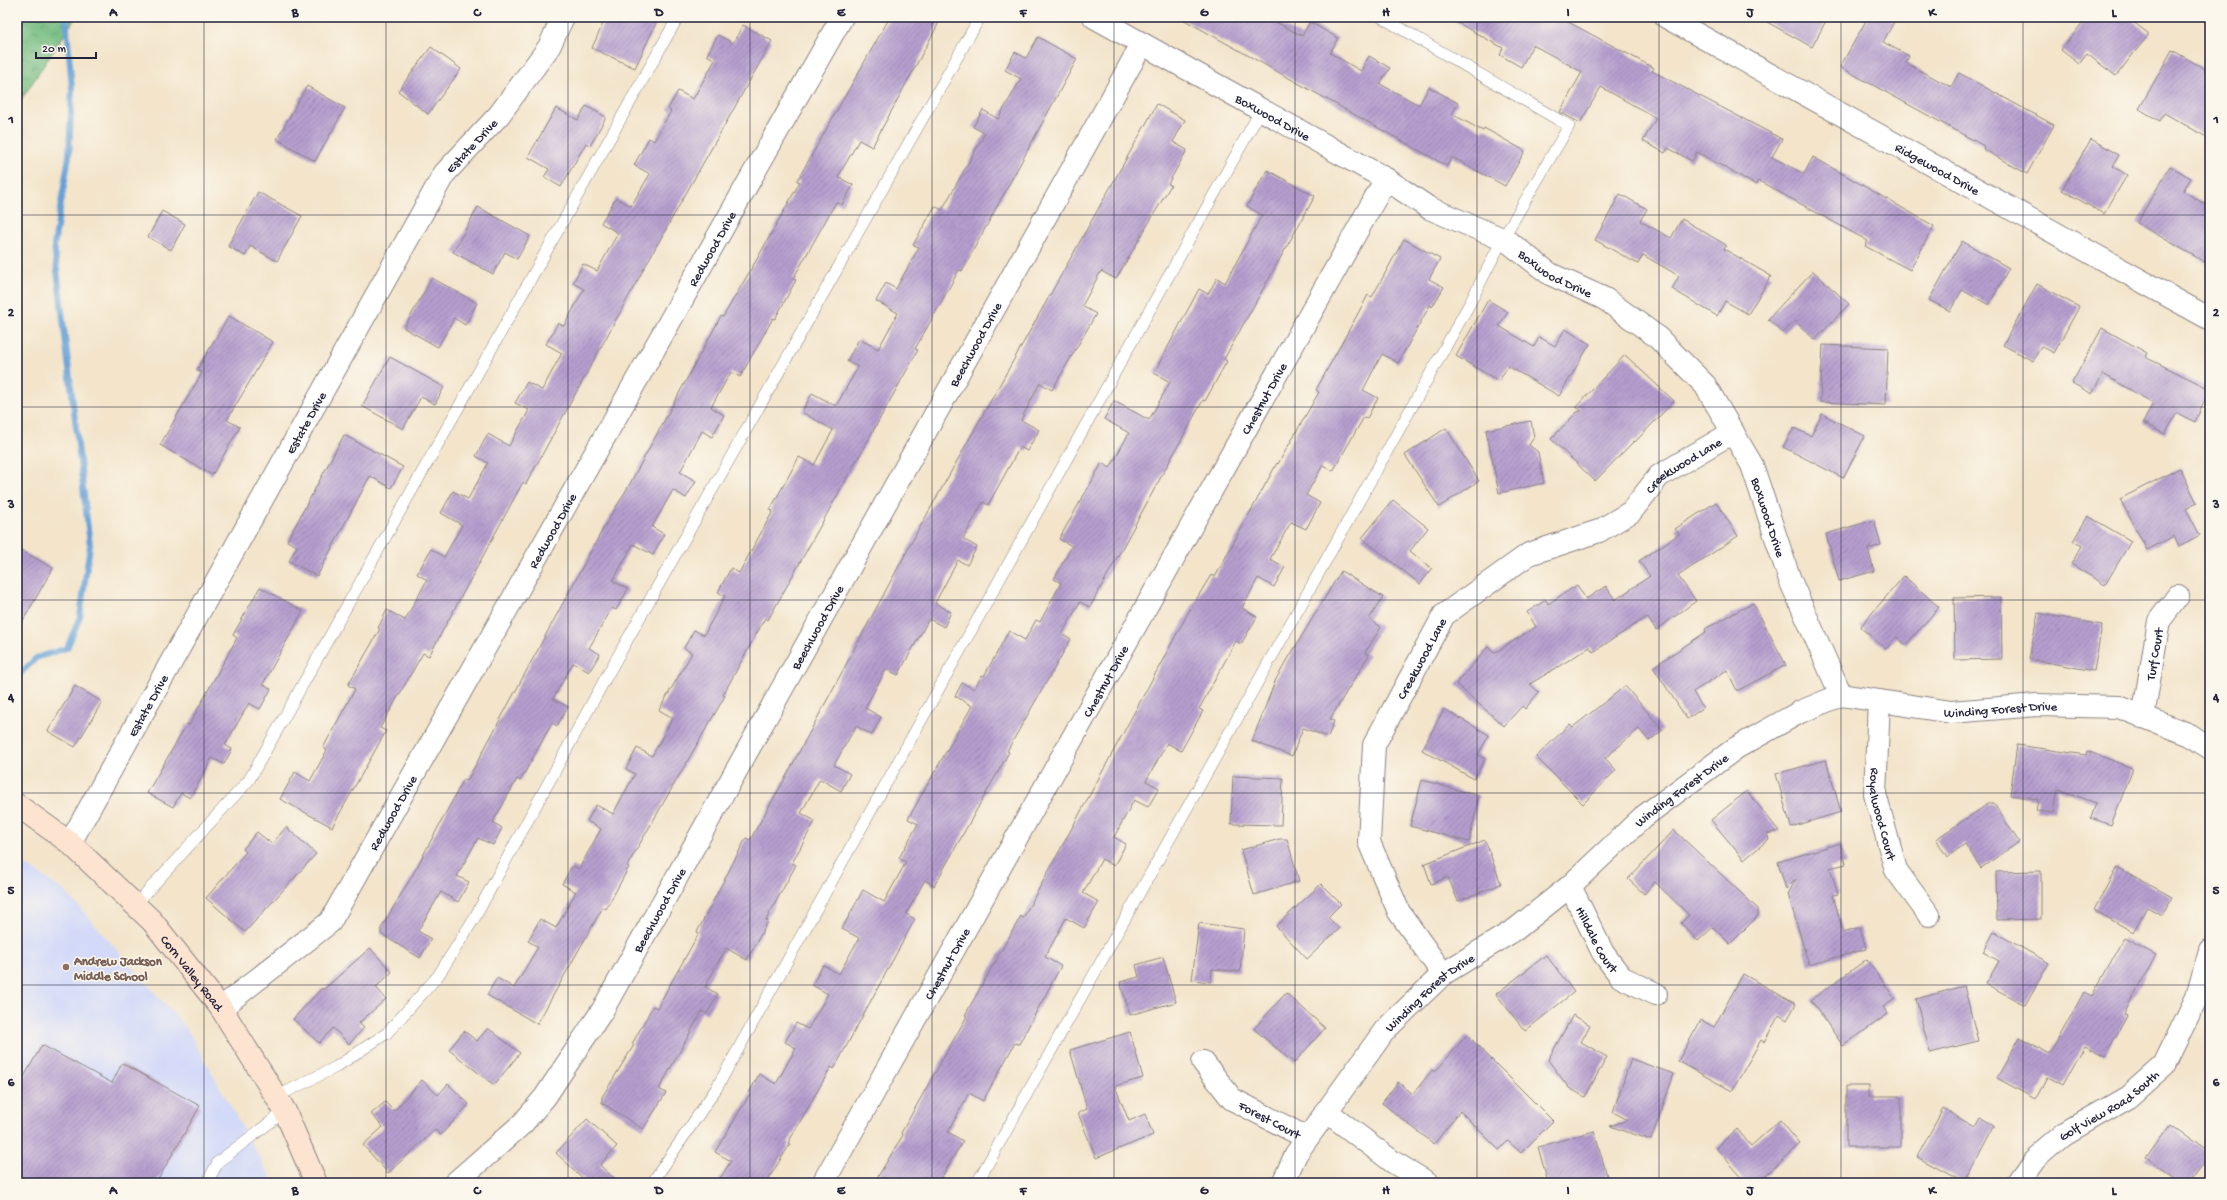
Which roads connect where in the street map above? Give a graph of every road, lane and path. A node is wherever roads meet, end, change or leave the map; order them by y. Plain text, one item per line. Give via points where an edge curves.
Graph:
1 (563, 17) edge
2 (678, 17) edge
3 (842, 17) edge
4 (980, 17) edge
5 (1094, 17) edge
6 (1381, 17) edge
7 (1666, 17) edge
8 (1142, 44) junction
9 (1261, 110) junction
10 (1386, 179) junction
11 (1502, 240) junction
12 (2210, 319) edge
13 (1732, 432) junction
14 (2178, 596) dead end
15 (1841, 695) junction
16 (1879, 701) junction
17 (2144, 717) junction
18 (2210, 748) edge
19 (17, 805) edge
20 (70, 843) junction
21 (1570, 886) junction
22 (135, 905) junction
23 (1929, 915) dead end
24 (2210, 950) edge
25 (1443, 974) junction
26 (1656, 994) dead end
27 (221, 1008) junction
28 (1203, 1062) dead end
29 (280, 1104) junction
30 (1326, 1111) junction
31 (1307, 1138) junction
32 (207, 1183) edge
33 (316, 1183) edge
34 (455, 1183) edge
35 (652, 1183) edge
36 (823, 1183) edge
37 (977, 1183) edge
38 (1283, 1183) edge
39 (1428, 1183) edge
40 (2018, 1183) edge

1 - 20 street, Estate Drive via 549,47 499,115 444,174
2 - 22 lane via 249,780
3 - 27 street, Redwood Drive via 330,922
4 - 29 lane via 609,672 475,917 438,976 387,1033
5 - 8 street, Boxwood Drive
6 - 11 lane via 1569,126
7 - 12 street, Ridgewood Drive
8 - 9 street, Boxwood Drive
8 - 34 street, Beechwood Drive via 602,1011 545,1097 522,1123
9 - 10 street, Boxwood Drive
9 - 35 lane via 716,1089
10 - 11 street, Boxwood Drive via 1429,208
10 - 36 street, Chestnut Drive
11 - 13 street, Boxwood Drive via 1550,274 1604,299 1656,336 1705,385
11 - 37 lane via 1462,316
13 - 15 street, Boxwood Drive via 1752,465 1790,580
13 - 25 street, Creekwood Lane via 1659,476 1631,512 1600,531 1529,554 1444,615 1374,745 1369,842 1399,912
14 - 17 street, Turf Court via 2159,621
15 - 16 street, Winding Forest Drive
15 - 21 street, Winding Forest Drive via 1800,712 1736,748 1643,817
16 - 17 street, Winding Forest Drive via 1951,712 2037,705 2119,707
16 - 23 street, Royalwood Court via 1875,794 1896,870
17 - 18 street, Winding Forest Drive via 2190,735
19 - 20 main road, Corn Valley Road
20 - 22 main road, Corn Valley Road
21 - 25 street, Winding Forest Drive via 1516,929
21 - 26 street, Hilldale Court via 1603,953 1620,976
22 - 27 main road, Corn Valley Road via 152,921
24 - 40 street, Golf View Road South via 2197,997 2164,1065 2128,1097 2064,1134 2035,1159
25 - 30 street, Winding Forest Drive via 1385,1030
27 - 29 main road, Corn Valley Road
28 - 31 street, Forest Court via 1232,1099
29 - 32 lane via 218,1162
29 - 33 main road, Corn Valley Road
30 - 31 street, Winding Forest Drive
30 - 39 street via 1393,1162
31 - 38 street, Winding Forest Drive via 1296,1154

